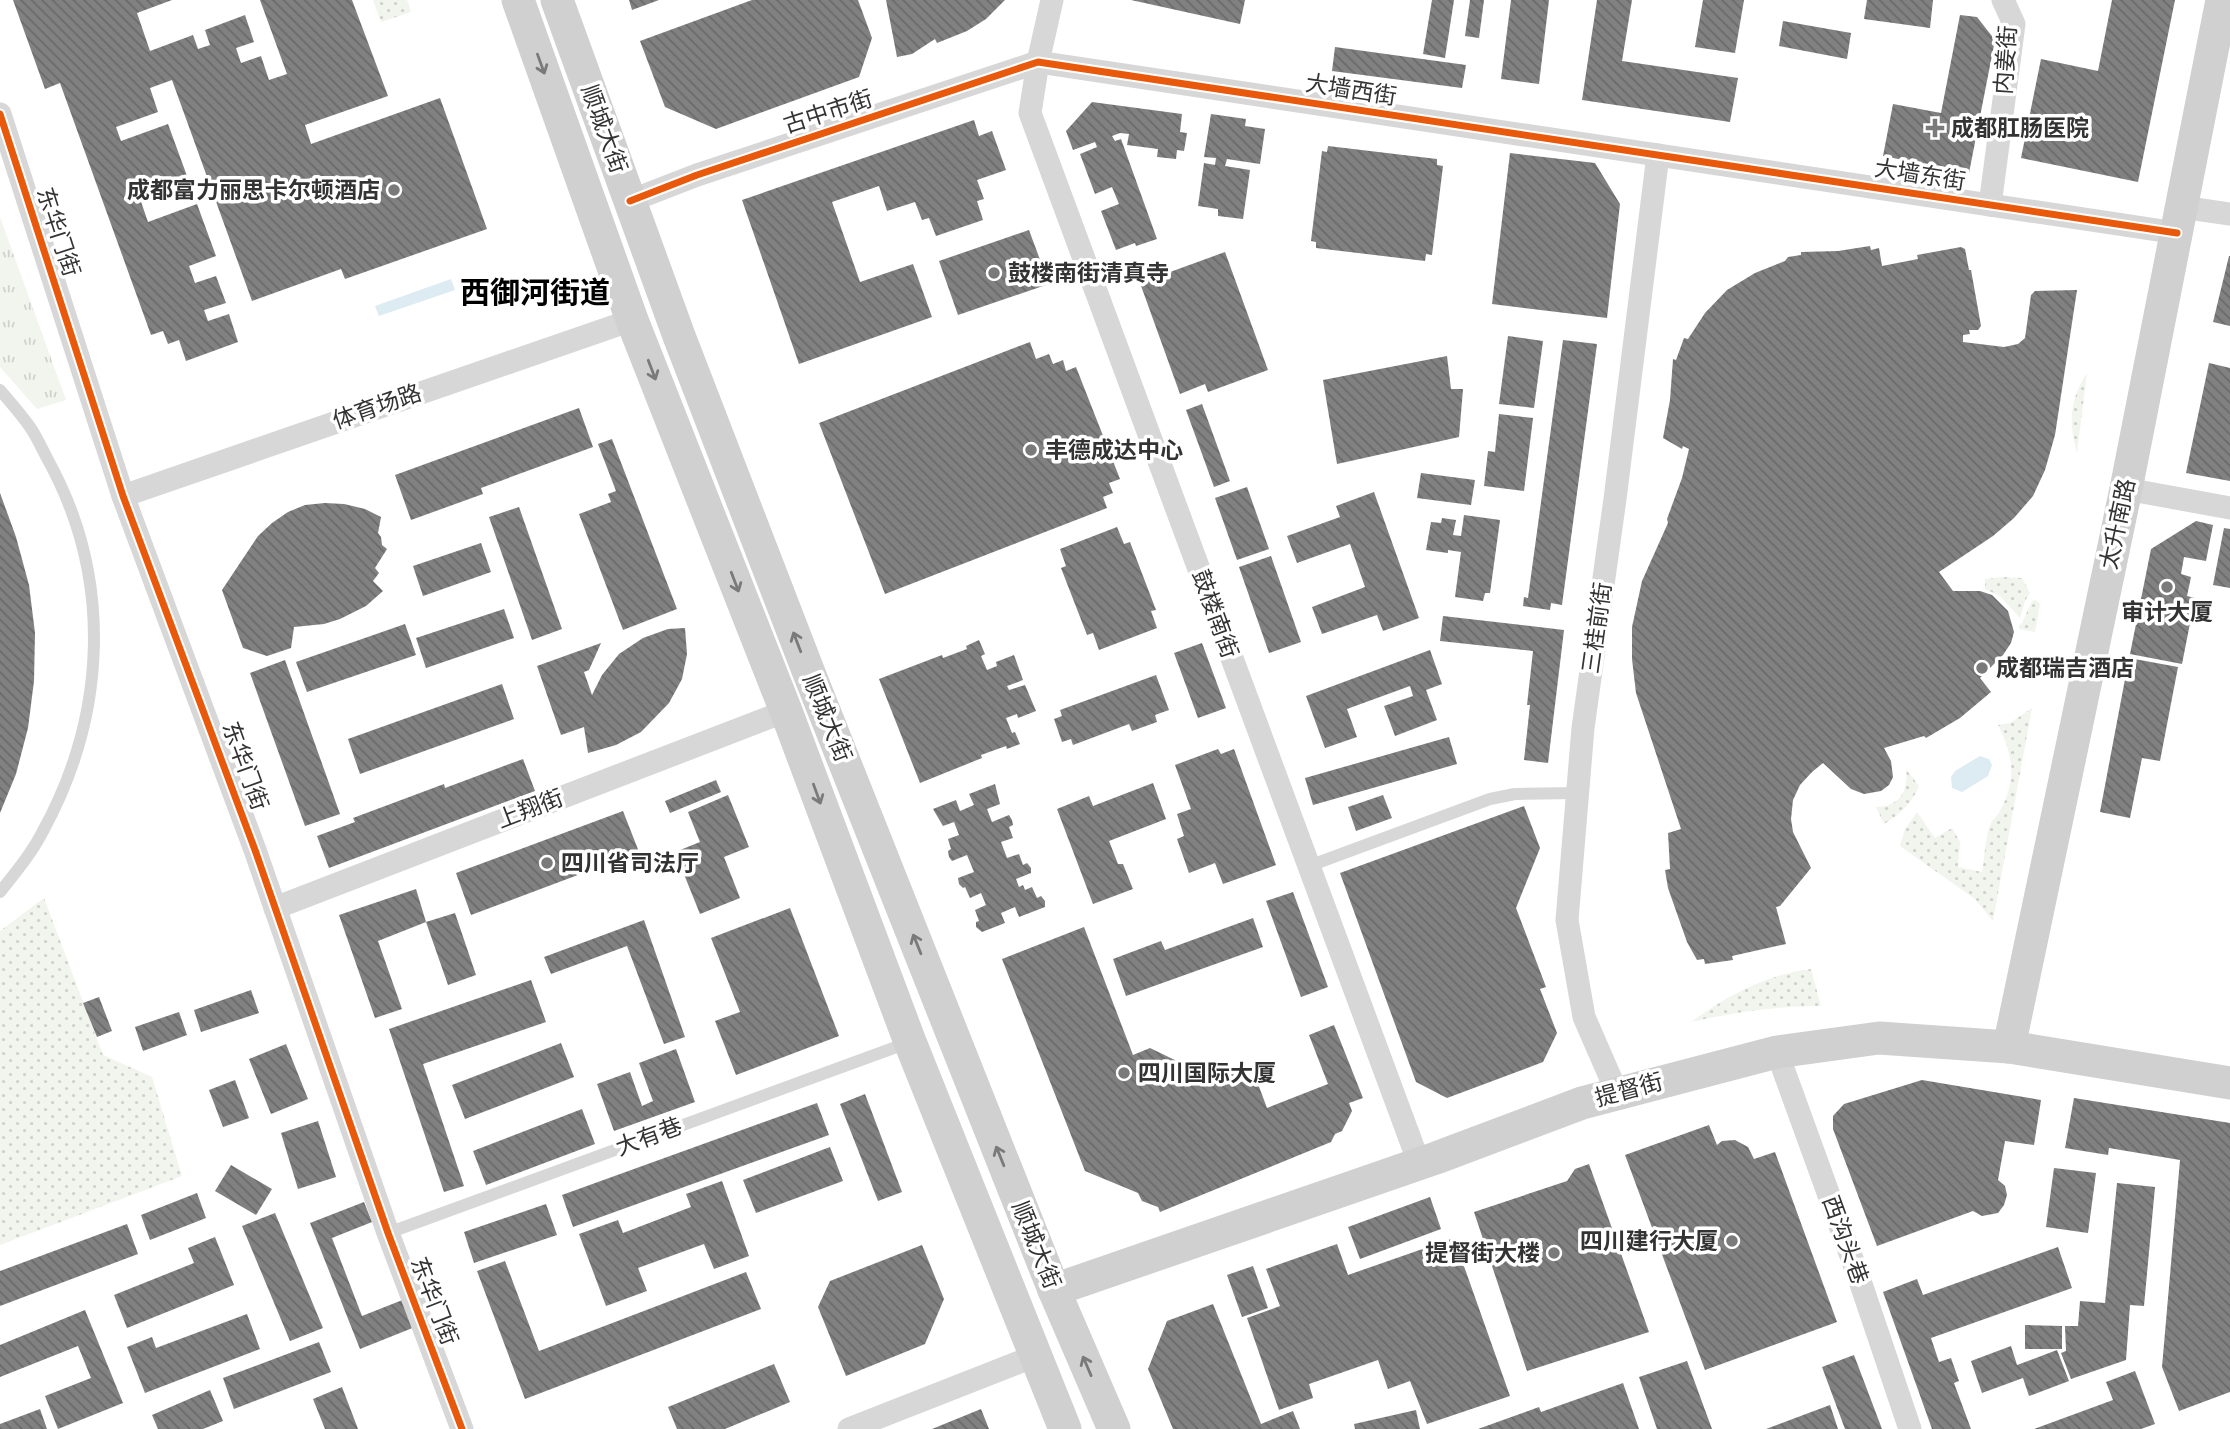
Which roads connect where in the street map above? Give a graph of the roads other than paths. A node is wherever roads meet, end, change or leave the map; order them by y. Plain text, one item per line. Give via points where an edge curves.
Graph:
1 (518, 0) edge
2 (556, 0) edge
3 (1052, 0) edge
4 (2003, 0) edge
5 (2222, 0) edge
6 (1038, 62) junction
7 (0, 114) edge
8 (1658, 155) junction
9 (630, 201) junction
10 (1990, 205) junction
11 (2230, 214) edge
12 (2179, 220) junction
13 (632, 320) junction
14 (0, 390) edge
15 (2126, 489) junction
16 (123, 496) junction
17 (2230, 508) edge
18 (786, 711) junction
19 (1578, 793) junction
20 (1309, 866) junction
21 (0, 892) edge
22 (275, 908) junction
23 (910, 1042) junction
24 (2009, 1047) junction
25 (1777, 1052) junction
26 (2230, 1083) edge
27 (1618, 1095) junction
28 (1419, 1163) junction
29 (388, 1233) junction
30 (1054, 1290) junction
31 (1035, 1356) junction
32 (462, 1429) edge
33 (849, 1429) edge
34 (1065, 1429) edge
35 (1114, 1429) edge
36 (1910, 1429) edge

1 -> 13 main road, 顺城大街
2 - 9 main road, 顺城大街
3 - 6 street, 鼓楼南街
4 - 10 street, 内姜街 via 2014,24
5 - 12 main road, 太升南路
6 - 8 street, 大墙西街
6 - 9 street, 古中市街
6 - 20 street, 鼓楼南街 via 1030,113
7 - 16 street, 东华门街
8 - 10 street, 大墙东街
8 - 19 street, 三桂前街
30 -> 9 main road, 顺城大街 via 809,673
10 - 12 street, 大墙东街
11 - 12 street, 大墙东街
12 - 15 main road, 太升南路
13 - 16 street, 体育场路
13 -> 18 main road, 顺城大街
14 - 21 lane via 31,428 65,490 86,558 95,629 90,700 73,769 43,833
15 - 17 street
15 - 24 main road, 太升南路
16 - 22 street, 东华门街
18 - 22 street, 上翔街
18 -> 23 main road, 顺城大街
19 - 20 lane via 1490,799
19 - 27 street, 三桂前街 via 1567,920 1584,1017
20 - 28 street, 鼓楼南街
22 - 29 street, 东华门街
23 - 29 lane, 大有巷
23 - 31 main road, 顺城大街
24 - 25 main road, 提督街 via 1879,1038
24 - 26 main road, 提督街
25 - 27 main road, 提督街
25 - 36 street, 西沟头巷
27 - 28 main road, 提督街 via 1582,1103
28 - 30 main road, 提督街
29 - 32 street, 东华门街
35 -> 30 main road, 顺城大街
31 - 33 street
31 - 34 main road, 顺城大街

